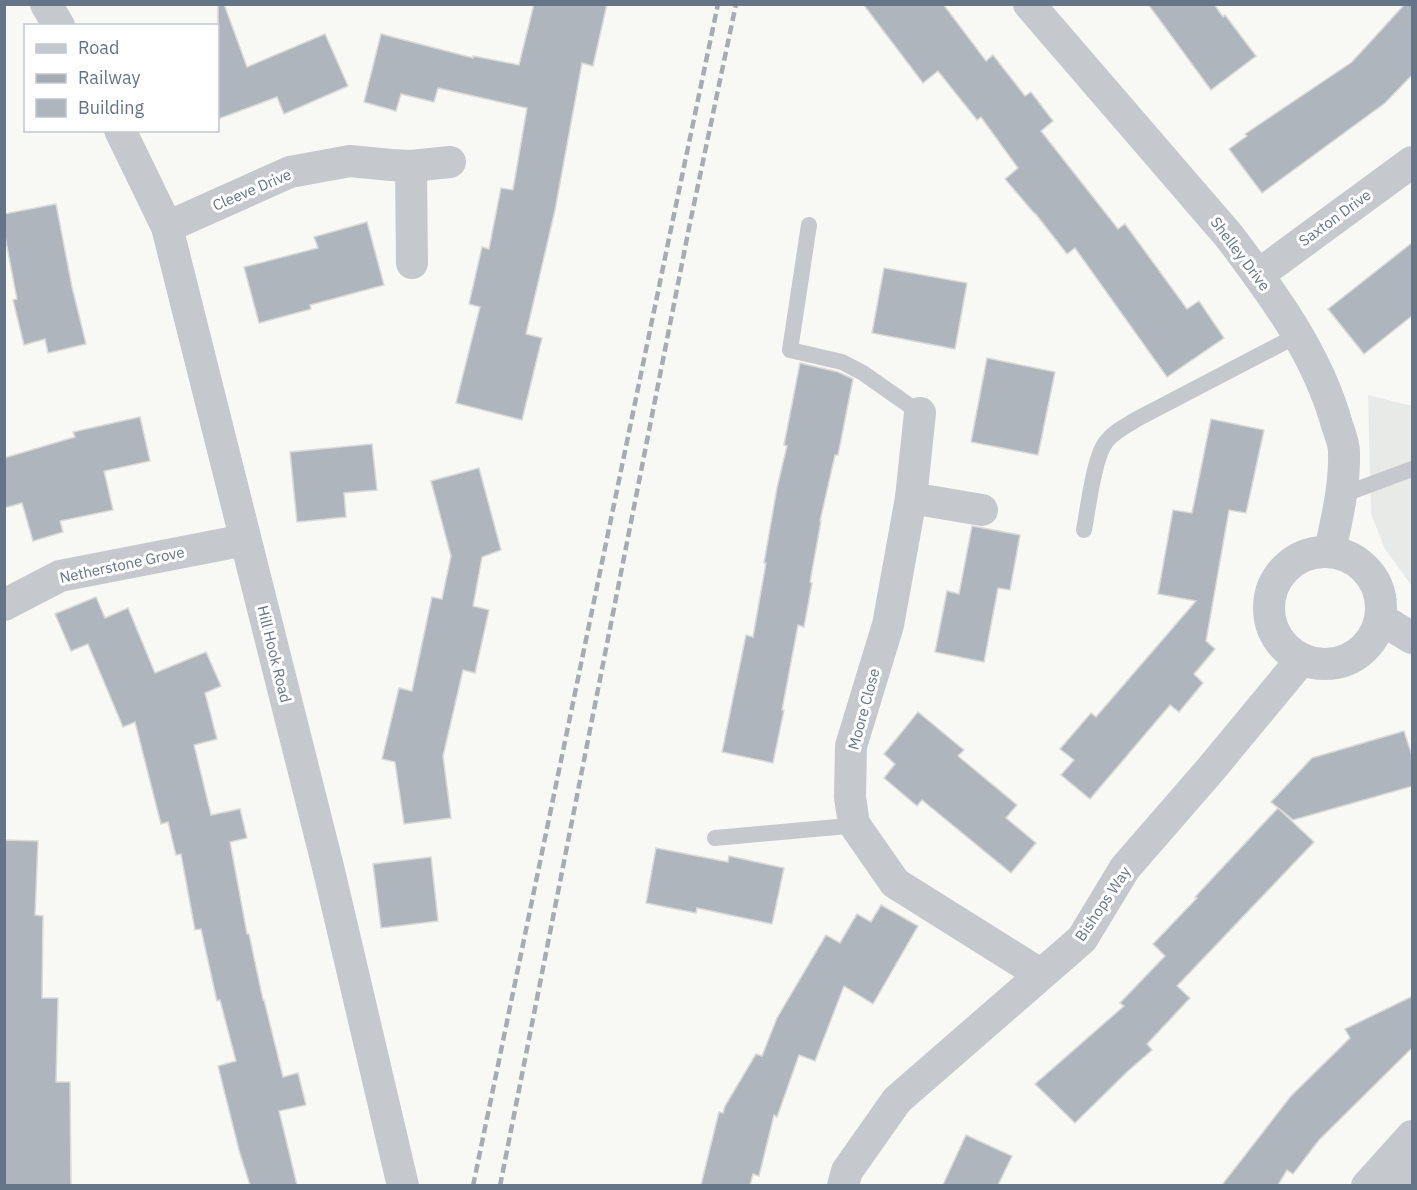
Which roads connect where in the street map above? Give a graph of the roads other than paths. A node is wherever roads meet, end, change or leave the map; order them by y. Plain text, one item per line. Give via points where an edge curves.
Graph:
1 (45, 4) edge
2 (1029, 4) edge
3 (58, 24) edge
4 (121, 132) edge
5 (450, 162) dead end
6 (1413, 162) edge
7 (411, 166) junction
8 (809, 225) dead end
9 (167, 227) junction
10 (412, 263) dead end
11 (1258, 275) junction
12 (1298, 335) junction
13 (920, 413) joint
14 (1413, 469) edge
15 (1342, 495) junction
16 (911, 498) junction
17 (982, 510) dead end
18 (1084, 530) dead end
19 (245, 540) junction
20 (1330, 551) junction
21 (4, 605) edge
22 (1381, 619) junction
23 (1413, 638) edge
24 (1302, 659) junction
25 (854, 824) junction
26 (715, 838) dead end
27 (1040, 974) junction
28 (1413, 1136) edge
29 (1401, 1171) edge
30 (403, 1185) edge
31 (843, 1185) edge
32 (1367, 1185) edge

1 - 3 street
2 - 11 street, Shelley Drive via 1229,236
4 - 9 street, Hill Hook Road
5 - 7 street, Cleeve Drive
6 - 11 street, Saxton Drive
7 - 9 street, Cleeve Drive via 350,161 290,172
7 - 10 street
8 - 13 lane via 790,350 842,362
9 - 19 street, Hill Hook Road
11 - 12 street, Shelley Drive
12 - 15 street, Shelley Drive via 1331,401 1344,449
12 - 18 lane via 1137,419 1107,440 1099,452
13 - 16 street, Moore Close
14 - 15 lane
15 - 20 street, Shelley Drive
16 - 17 street
16 - 25 street, Moore Close via 888,625 851,746
19 - 21 street, Netherstone Grove via 60,576
19 - 30 street, Hill Hook Road
20 - 22 street via 1344,554 1368,570 1379,591
20 - 24 street via 1314,552 1292,561 1272,587 1270,620 1275,635
22 - 23 street
22 - 24 street via 1372,640 1354,657 1330,664
24 - 27 street, Bishops Way via 1125,868 1082,939
25 - 26 lane
25 - 27 street, Moore Close via 895,883
27 - 31 street, Bishops Way via 897,1100 847,1171
28 - 29 street
29 - 32 street

